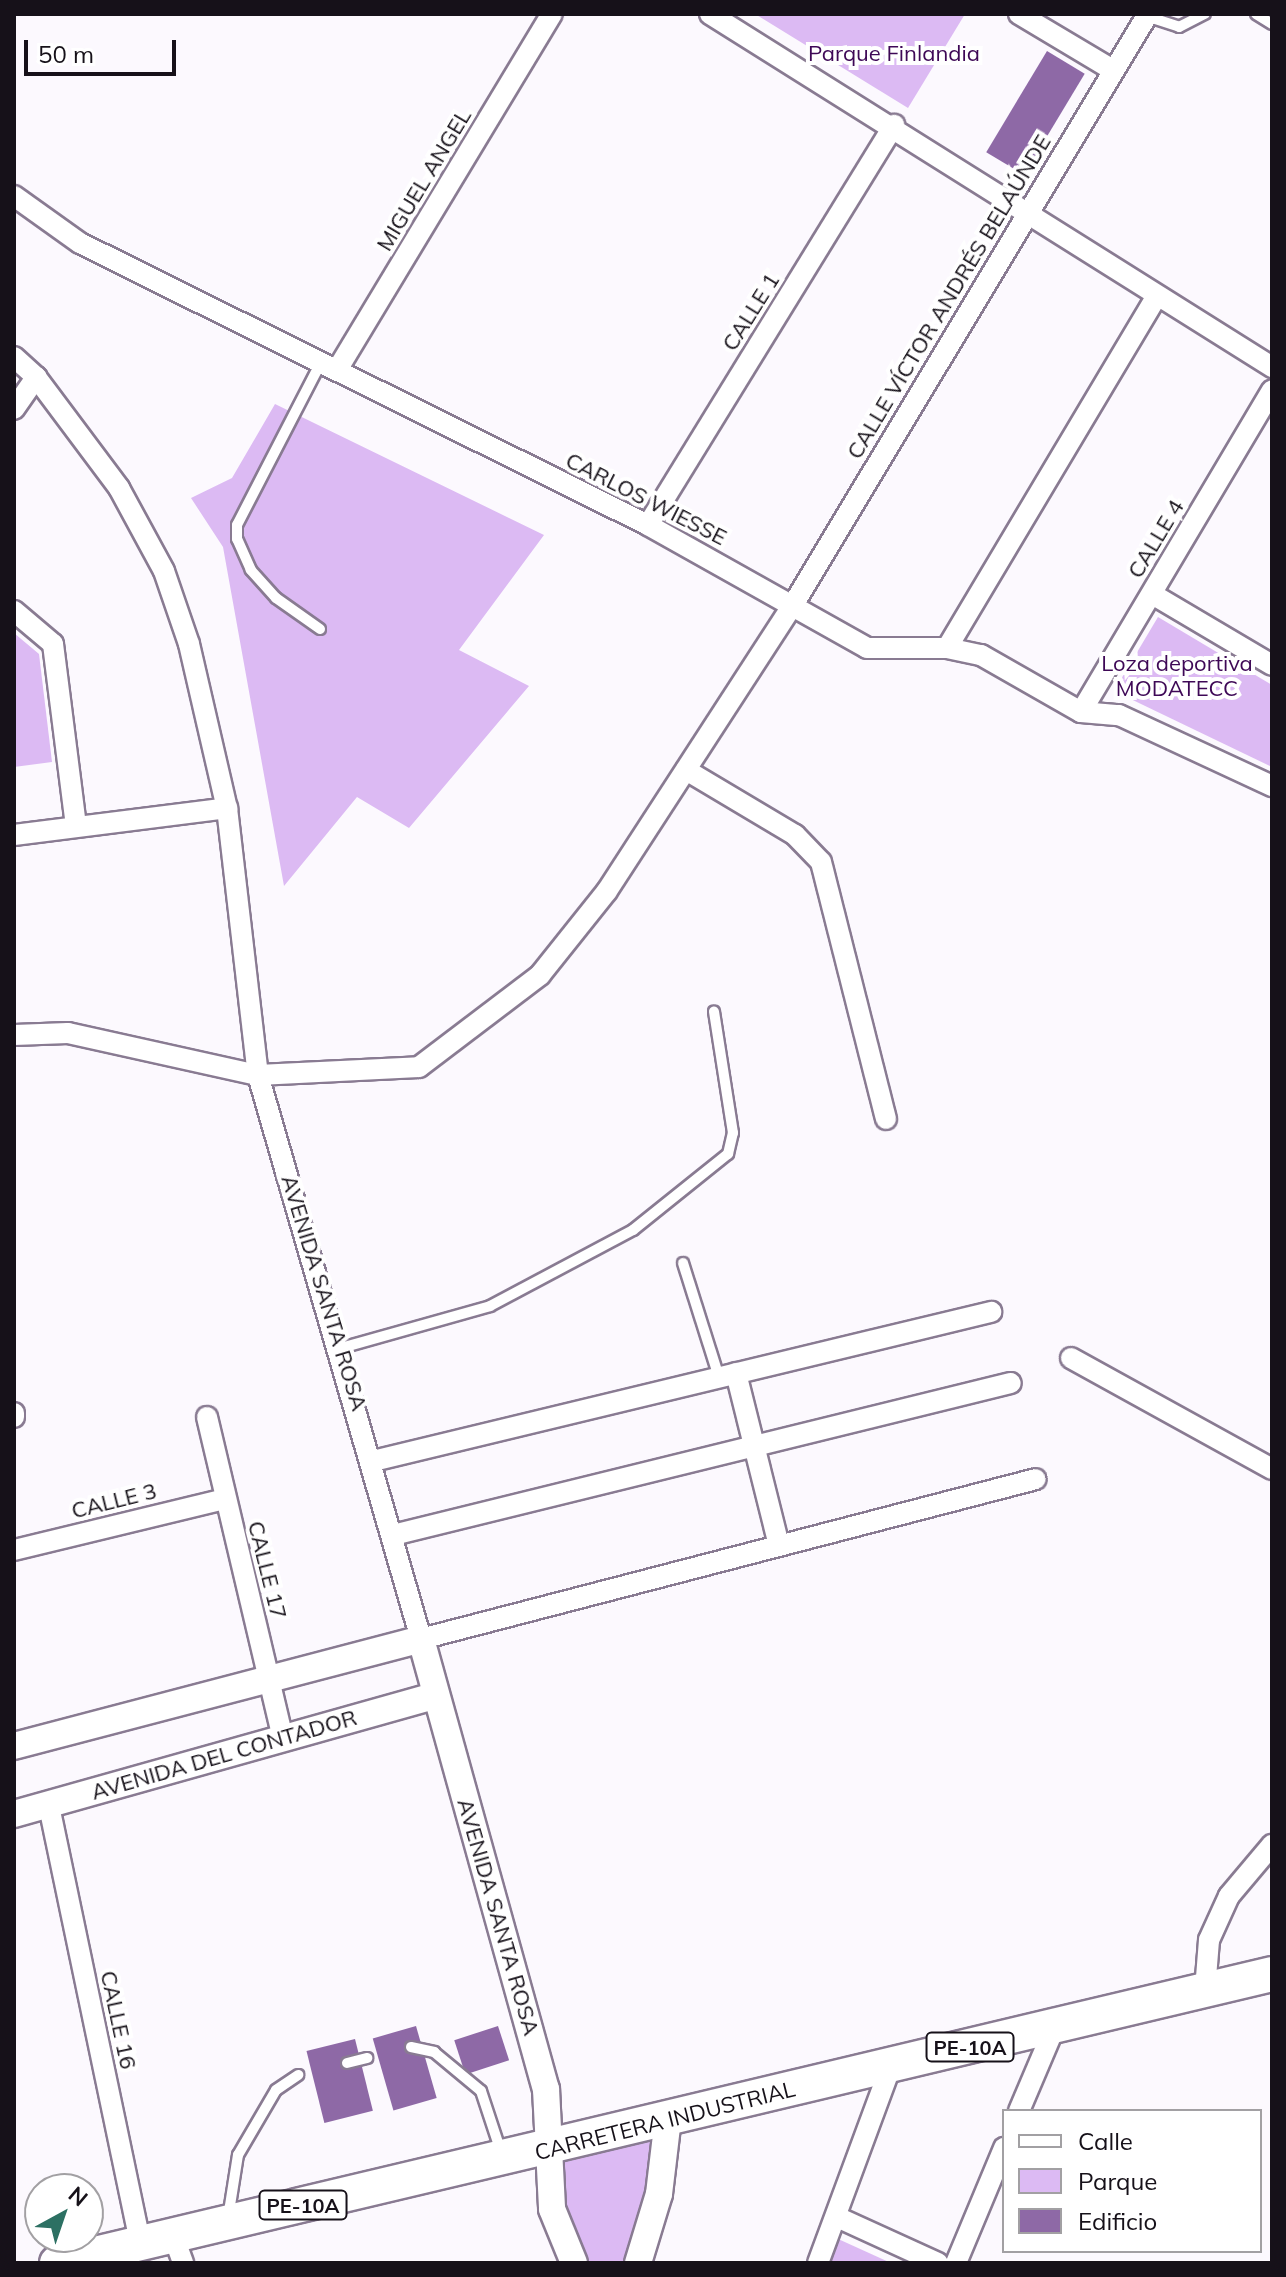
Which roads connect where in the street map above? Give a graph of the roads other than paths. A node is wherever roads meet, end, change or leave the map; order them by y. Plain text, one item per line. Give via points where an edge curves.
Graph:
1 (552, 14) edge
2 (710, 14) edge
3 (1019, 14) edge
4 (1205, 14) edge
5 (1256, 14) edge
6 (1147, 15) edge
7 (1272, 24) edge
8 (1113, 70) junction
9 (894, 125) junction
10 (14, 196) edge
11 (1026, 217) junction
12 (1156, 297) junction
13 (14, 357) edge
14 (329, 366) junction
15 (1272, 367) edge
16 (36, 377) junction
17 (1272, 390) edge
18 (14, 409) edge
19 (648, 525) junction
20 (1152, 594) junction
21 (793, 605) junction
22 (14, 611) edge
23 (320, 629) dead end
24 (947, 648) junction
25 (1272, 665) edge
26 (1081, 712) junction
27 (686, 770) junction
28 (1272, 786) edge
29 (227, 808) junction
30 (76, 827) junction
31 (14, 835) edge
32 (714, 1011) dead end
33 (14, 1035) edge
34 (258, 1075) junction
35 (886, 1119) dead end
36 (683, 1263) dead end
37 (991, 1312) dead end
38 (341, 1348) junction
39 (1071, 1358) dead end
40 (728, 1375) junction
41 (1011, 1383) dead end
42 (207, 1417) dead end
43 (754, 1446) junction
44 (373, 1461) junction
45 (1272, 1469) edge
46 (1036, 1479) dead end
47 (225, 1499) junction
48 (393, 1535) junction
49 (779, 1546) junction
50 (14, 1550) edge
51 (421, 1639) junction
52 (269, 1678) junction
53 (435, 1696) junction
54 (282, 1735) junction
55 (14, 1746) edge
56 (49, 1806) junction
57 (14, 1814) edge
58 (1272, 1845) edge
59 (1272, 1974) edge
60 (1205, 1990) junction
61 (1055, 2026) junction
62 (411, 2047) dead end
63 (367, 2058) dead end
64 (347, 2063) dead end
65 (891, 2066) junction
66 (298, 2075) dead end
67 (1020, 2109) edge
68 (668, 2119) junction
69 (551, 2150) junction
70 (1002, 2153) edge
71 (503, 2161) junction
72 (837, 2217) junction
73 (227, 2222) junction
74 (140, 2243) junction
75 (178, 2249) edge
76 (57, 2263) edge
77 (574, 2263) edge
78 (638, 2263) edge
79 (818, 2263) edge
80 (938, 2263) edge
81 (956, 2263) edge

1 - 14 street, MIGUEL ANGEL
2 - 9 street
3 - 8 street
4 - 6 lane via 1179,27
5 - 7 lane
6 - 8 street, CALLE VÍCTOR ANDRÉS BELAÚNDE
8 - 11 street, CALLE VÍCTOR ANDRÉS BELAÚNDE
9 - 11 street
9 - 19 street, CALLE 1
10 - 14 street, CARLOS WIESSE via 80,243
11 - 12 street
11 - 21 street, CALLE VÍCTOR ANDRÉS BELAÚNDE
12 - 15 street
12 - 24 street
13 - 16 street, AVENIDA SANTA ROSA
14 - 19 street, CARLOS WIESSE
14 - 23 lane via 237,525 237,539 251,570 276,598
16 - 18 street
16 - 29 street, AVENIDA SANTA ROSA via 119,488 164,571 189,644
17 - 20 street, CALLE 4
19 - 21 street, CARLOS WIESSE
20 - 25 street
20 - 26 street, CALLE 4
21 - 24 street, CARLOS WIESSE via 867,648
21 - 27 street, CALLE VÍCTOR ANDRÉS BELAÚNDE
22 - 30 street via 53,644
24 - 26 street, CARLOS WIESSE via 981,655
26 - 28 street, CARLOS WIESSE via 1119,715
27 - 34 street, CALLE VÍCTOR ANDRÉS BELAÚNDE via 607,891 540,975 419,1067
27 - 35 street via 795,835 821,862
29 - 30 street
29 - 34 street, AVENIDA SANTA ROSA
30 - 31 street
32 - 38 lane via 733,1133 728,1154 633,1230 490,1306
33 - 34 street, CALLE VÍCTOR ANDRÉS BELAÚNDE via 68,1033
34 - 38 street, AVENIDA SANTA ROSA
36 - 40 lane
37 - 40 street
38 - 44 street, AVENIDA SANTA ROSA
39 - 45 street
40 - 43 street
40 - 44 street
41 - 43 street
42 - 47 street, CALLE 17
43 - 48 street
43 - 49 street
44 - 48 street, AVENIDA SANTA ROSA
46 - 49 street
47 - 50 street, CALLE 3
47 - 52 street, CALLE 17
48 - 51 street, AVENIDA SANTA ROSA
49 - 51 street
51 - 52 street
51 - 53 street, AVENIDA SANTA ROSA
52 - 54 street, CALLE 17
52 - 55 street
53 - 54 street, AVENIDA DEL CONTADOR
53 - 69 street, AVENIDA SANTA ROSA via 546,2089
54 - 56 street, AVENIDA DEL CONTADOR
56 - 57 street, AVENIDA DEL CONTADOR
56 - 74 street, CALLE 16
58 - 60 street via 1229,1896 1209,1940
59 - 60 highway, CARRETERA INDUSTRIAL / PE-10A
60 - 61 highway, CARRETERA INDUSTRIAL / PE-10A
61 - 65 highway, CARRETERA INDUSTRIAL / PE-10A
61 - 67 street
62 - 71 lane via 434,2052 489,2101
63 - 64 lane
65 - 68 highway, CARRETERA INDUSTRIAL / PE-10A
65 - 72 street
66 - 73 lane via 276,2090 238,2155
68 - 69 highway, CARRETERA INDUSTRIAL / PE-10A
68 - 78 street via 659,2194
69 - 71 highway, CARRETERA INDUSTRIAL / PE-10A
69 - 77 street, AVENIDA SANTA ROSA via 552,2209
70 - 81 street
71 - 73 highway, CARRETERA INDUSTRIAL / PE-10A
72 - 79 street
72 - 80 street
73 - 75 highway, CARRETERA INDUSTRIAL / PE-10A
74 - 75 highway, CARRETERA INDUSTRIAL / PE-10A
74 - 76 highway, CARRETERA INDUSTRIAL / PE-10A

